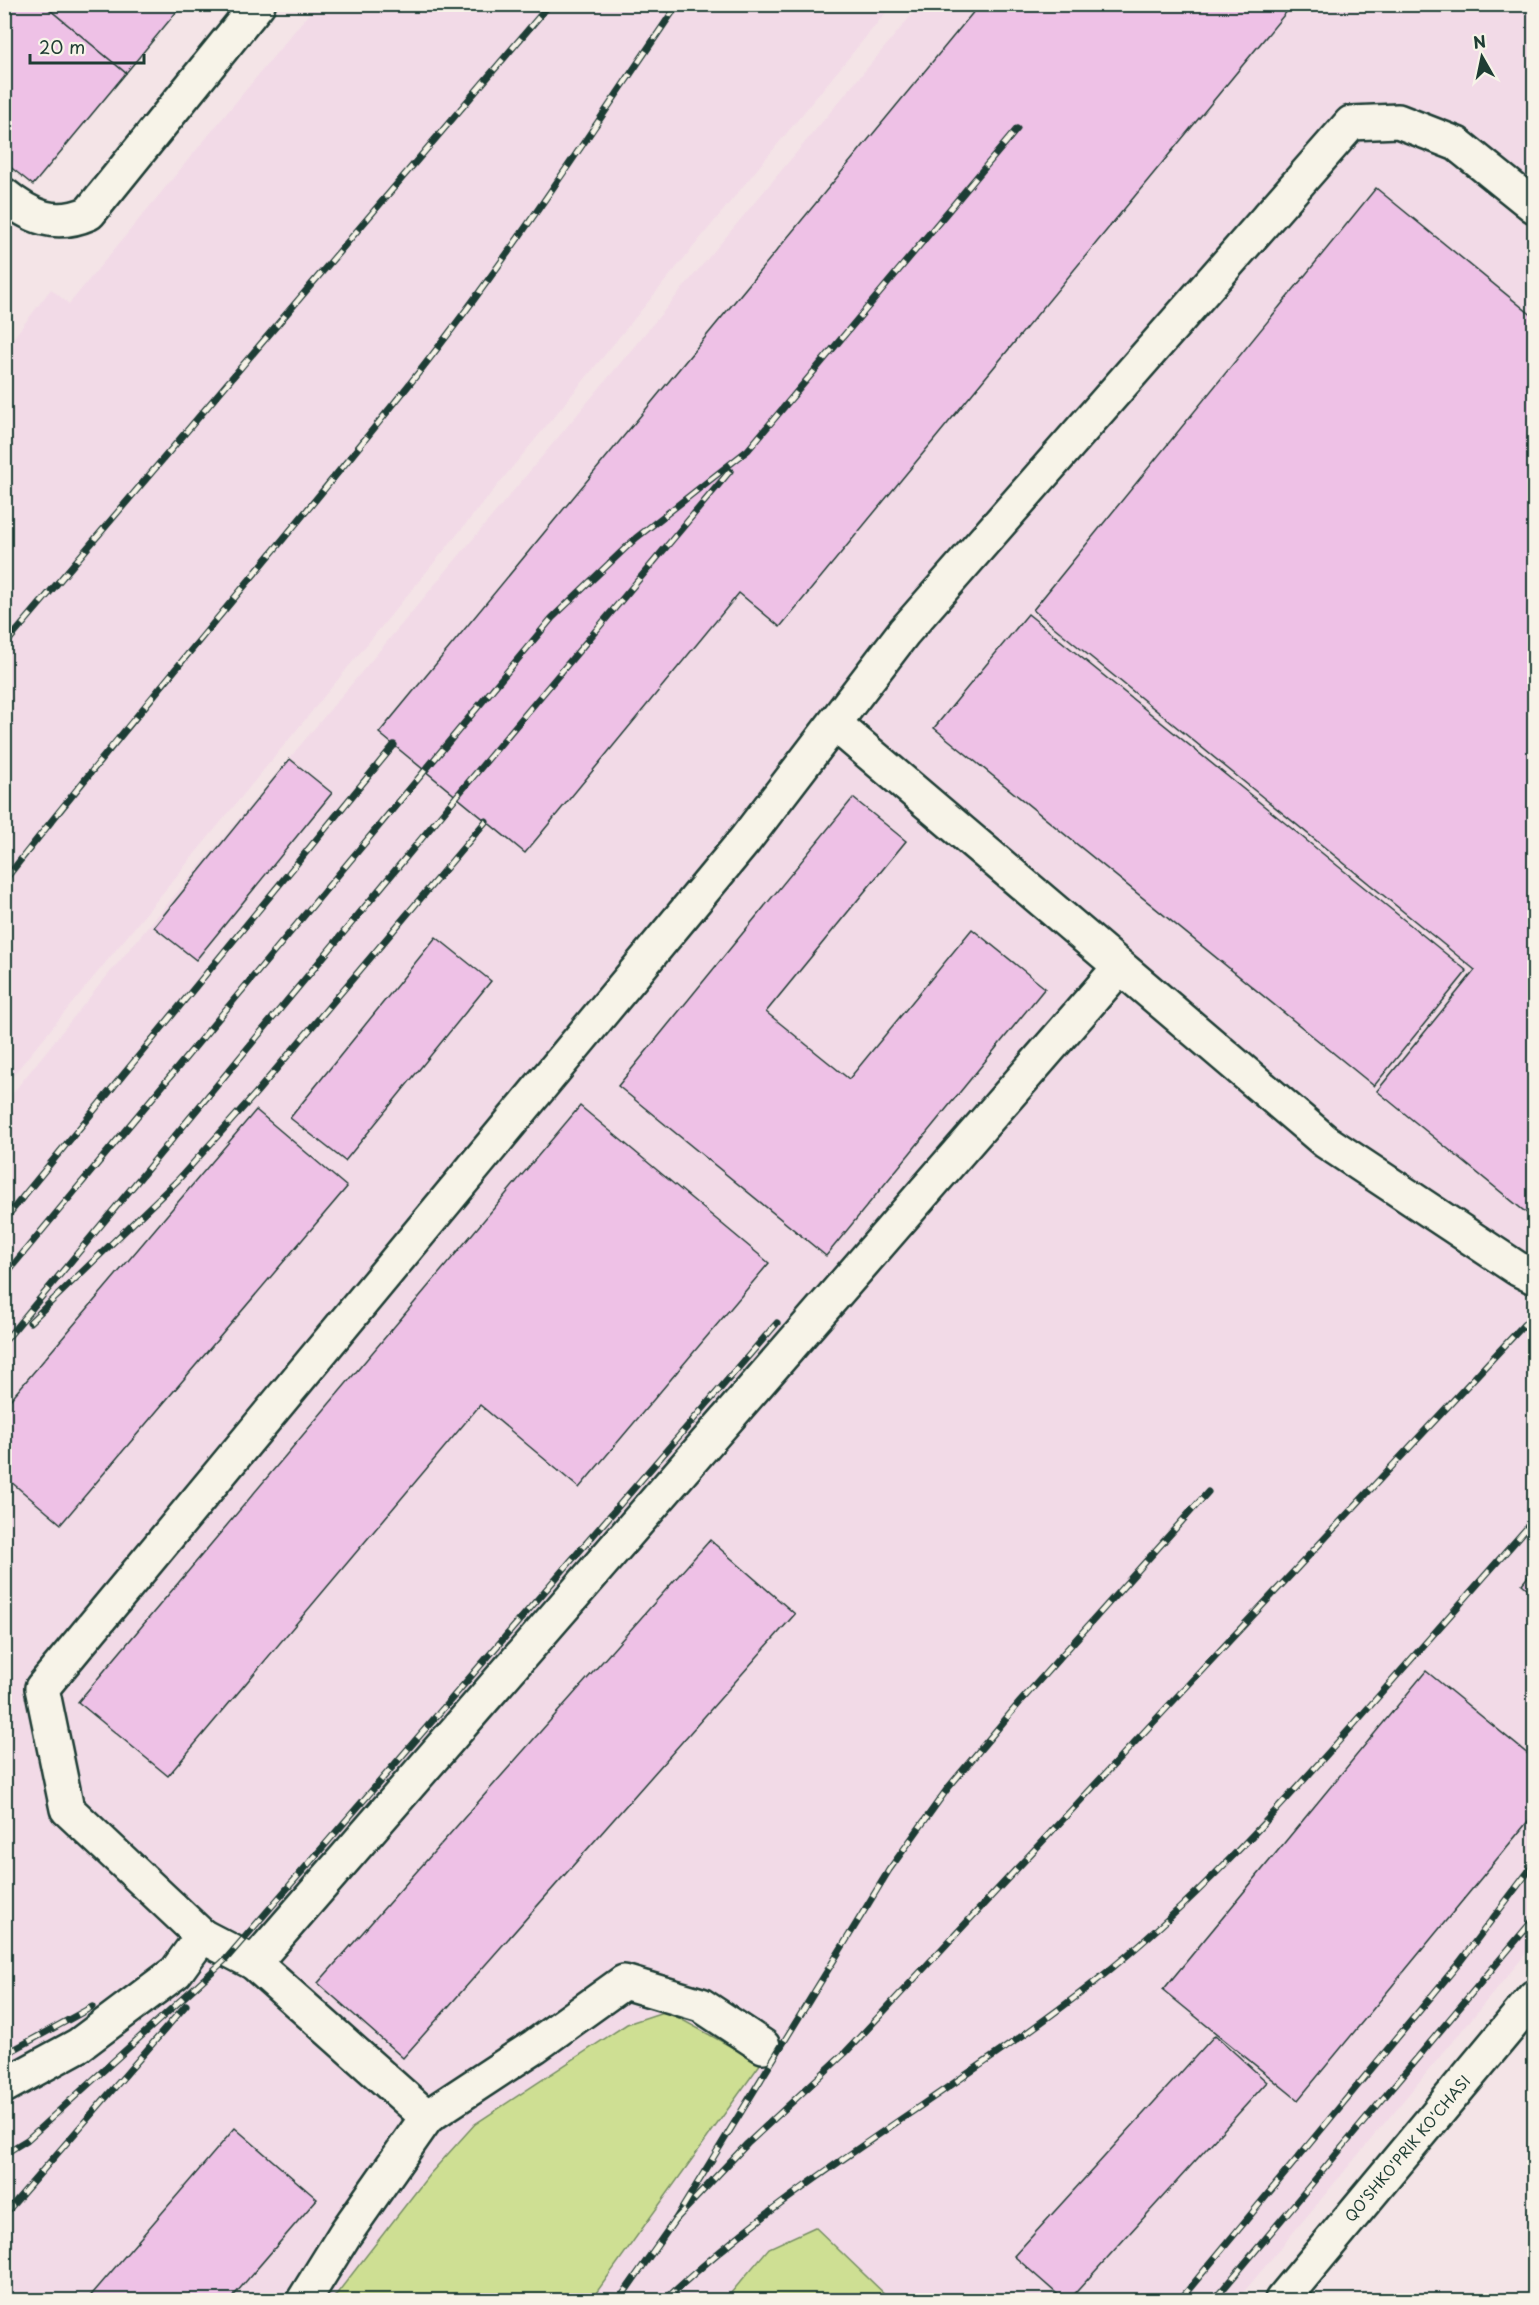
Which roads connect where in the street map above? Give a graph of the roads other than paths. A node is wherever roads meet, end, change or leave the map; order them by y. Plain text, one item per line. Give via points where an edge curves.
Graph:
1 (258, 4) edge
2 (4, 195) edge
3 (1534, 207) edge
4 (835, 724) junction
5 (1119, 968) junction
6 (1534, 1277) edge
7 (202, 1936) junction
8 (254, 1963) junction
9 (1534, 1997) edge
10 (763, 2046) dead end
11 (4, 2086) edge
12 (427, 2117) junction
13 (304, 2301) edge
14 (1282, 2301) edge

1 - 2 street via 89,213 51,220 30,214
3 - 4 street via 1457,144 1398,121 1351,123 904,632
4 - 5 street
4 - 7 street via 737,850 42,1688 68,1809
5 - 6 street via 1325,1141
5 - 8 street
7 - 8 street
7 - 11 street via 176,1972 79,2045
8 - 12 street
9 - 14 street, QO'SHKO'PRIK KO'CHASI
10 - 12 street via 701,2005 624,1982
12 - 13 street via 345,2234

